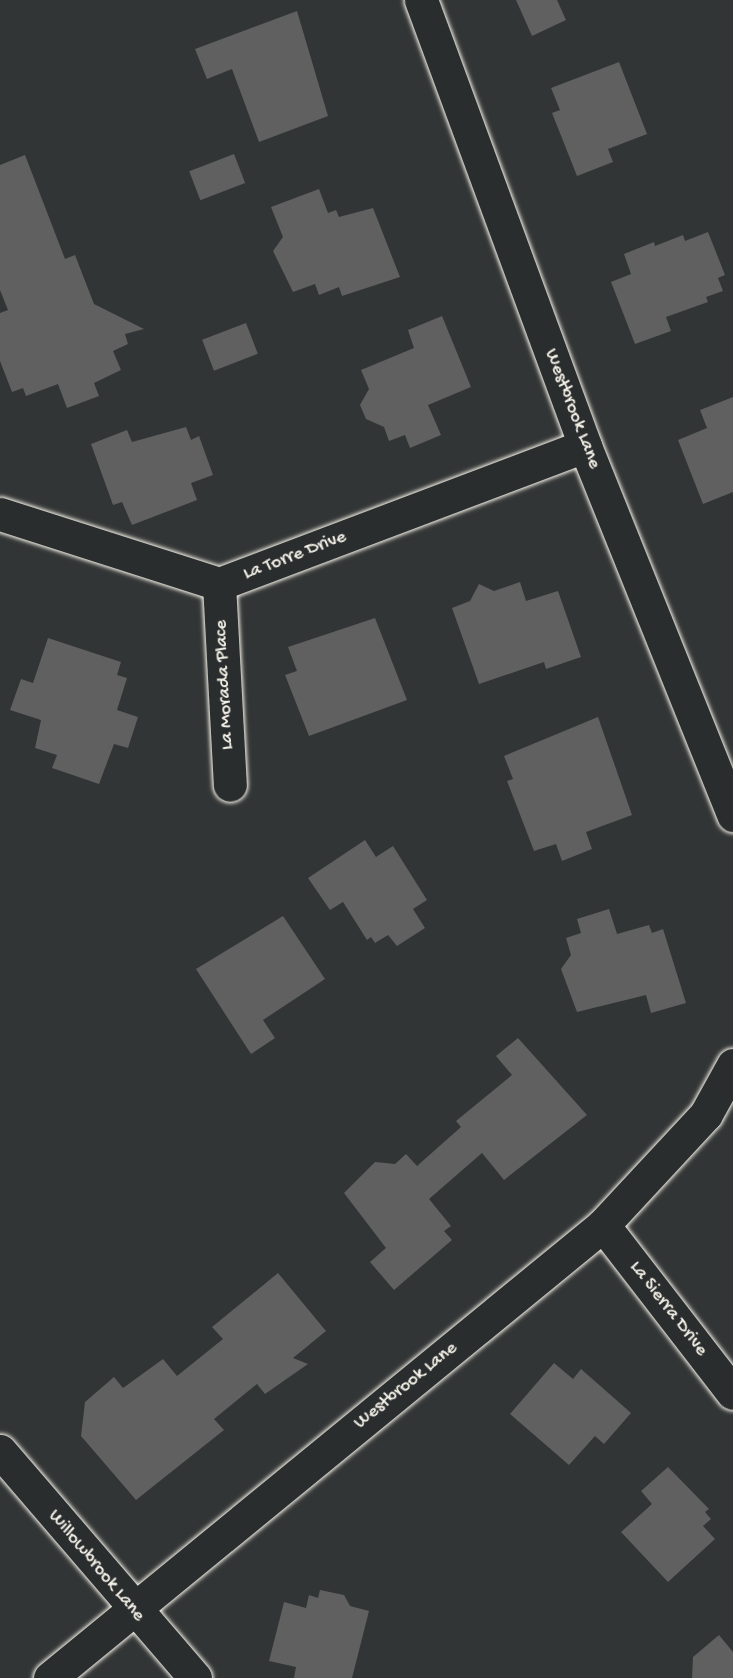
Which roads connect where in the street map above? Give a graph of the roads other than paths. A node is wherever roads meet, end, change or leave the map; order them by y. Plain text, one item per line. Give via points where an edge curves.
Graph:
1 (421, 0) edge
2 (585, 446) junction
3 (0, 514) edge
4 (219, 584) junction
5 (230, 785) dead end
6 (733, 815) edge
7 (733, 1066) edge
8 (603, 1225) junction
9 (733, 1393) edge
10 (0, 1451) edge
11 (132, 1609) junction
12 (50, 1678) edge
13 (195, 1678) edge

1 - 2 street, Westbrook Lane
2 - 4 street, La Torre Drive
2 - 6 street, Westbrook Lane
3 - 4 street, La Torre Drive
4 - 5 street, La Morada Place
7 - 8 street, Westbrook Lane via 706,1114
8 - 9 street, La Sierra Drive
8 - 11 street, Westbrook Lane
10 - 11 street, Willowbrook Lane
11 - 12 street, Westbrook Lane
11 - 13 street, Willowbrook Lane

